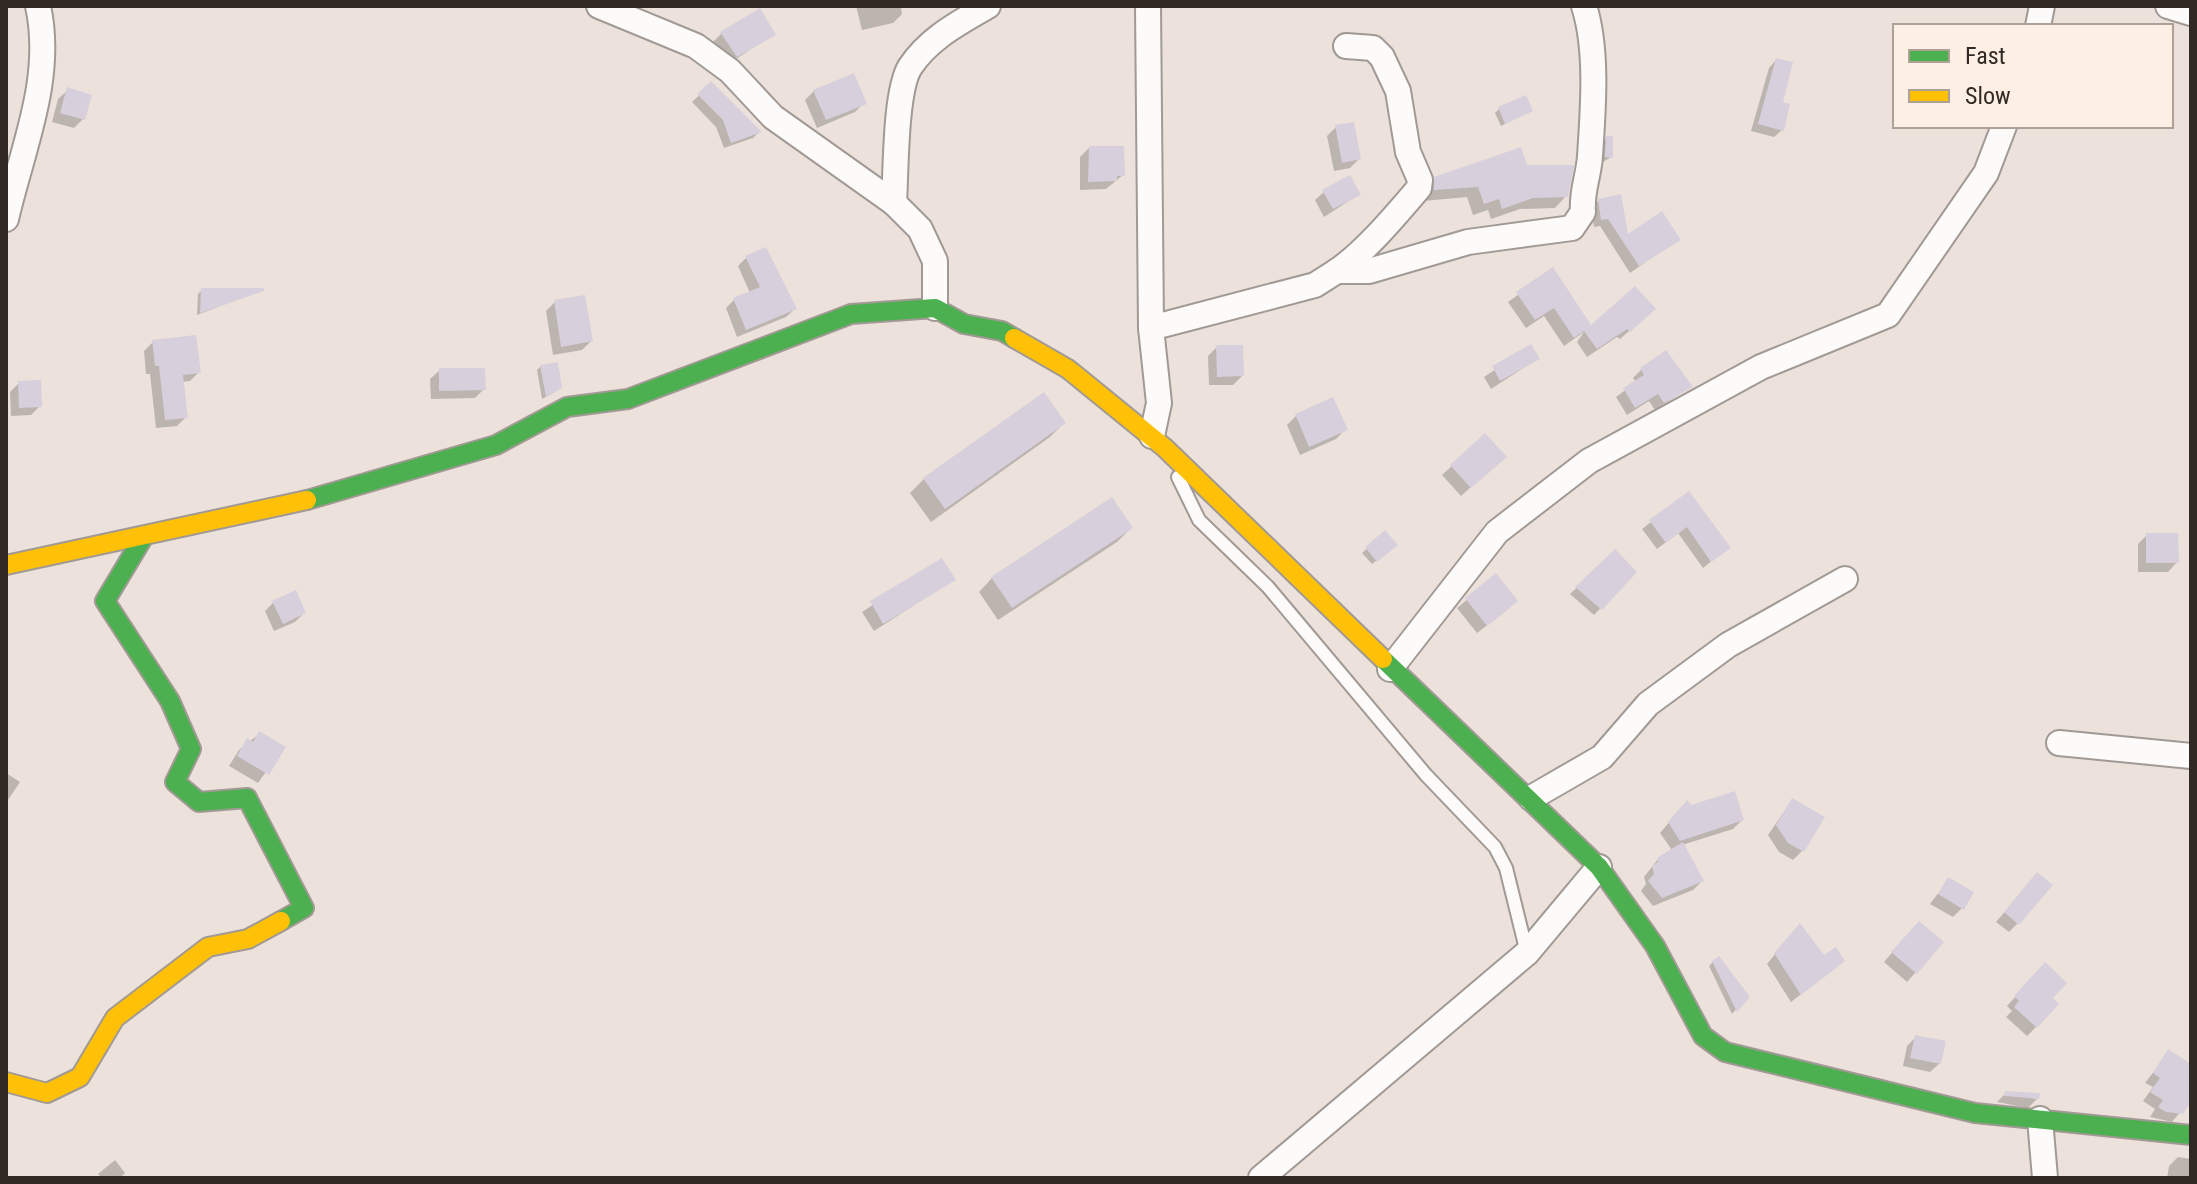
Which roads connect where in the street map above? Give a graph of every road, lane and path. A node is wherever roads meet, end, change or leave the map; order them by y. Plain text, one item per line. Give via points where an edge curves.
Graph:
1 (38, 6) edge
2 (988, 6) edge
3 (1148, 6) edge
4 (1584, 6) edge
5 (2168, 6) edge
6 (609, 8) edge
7 (2191, 13) edge
8 (1346, 46) dead end
9 (2003, 128) edge
10 (894, 203) junction
11 (6, 219) edge
12 (1337, 271) junction
13 (935, 308) junction
14 (1151, 328) junction
15 (1158, 442) junction
16 (144, 536) junction
17 (6, 565) edge
18 (1845, 579) dead end
19 (1390, 669) junction
20 (2059, 743) dead end
21 (2191, 756) edge
22 (1531, 798) junction
23 (1599, 867) junction
24 (1527, 953) junction
25 (6, 1082) edge
26 (2040, 1119) junction
27 (2191, 1135) edge
28 (1261, 1178) edge
29 (2045, 1178) edge

1 - 11 street via 41,78
2 - 10 street via 948,29 905,77
3 - 14 street
4 - 12 street via 1590,44 1590,159 1583,212 1572,228 1468,242 1369,271
5 - 7 street
6 - 10 street via 696,46 730,71 773,117
8 - 12 street via 1373,48 1382,57 1403,105 1408,152 1420,180 1419,188 1360,255
9 - 19 street via 1986,173 1888,315 1761,367 1589,461 1497,532
10 - 13 street via 920,229 935,261
12 - 14 street via 1315,285
13 - 15 street via 964,324 1002,331 1068,369
13 - 16 street via 851,314 628,399 567,407 496,445 281,508
14 - 15 street
15 - 19 street
15 - 24 lane via 1199,520 1268,587 1426,775 1495,847 1506,868
16 - 17 street
16 - 25 street via 105,601 170,701 191,749 175,782 199,802 247,798 304,908 248,939 208,947 115,1018 80,1077 47,1093
18 - 22 street via 1728,645 1648,704 1602,757
19 - 22 street
20 - 21 street
22 - 23 street
23 - 24 street
23 - 26 street via 1655,946 1703,1036 1725,1052 1975,1113
24 - 28 street
26 - 27 street
26 - 29 street

